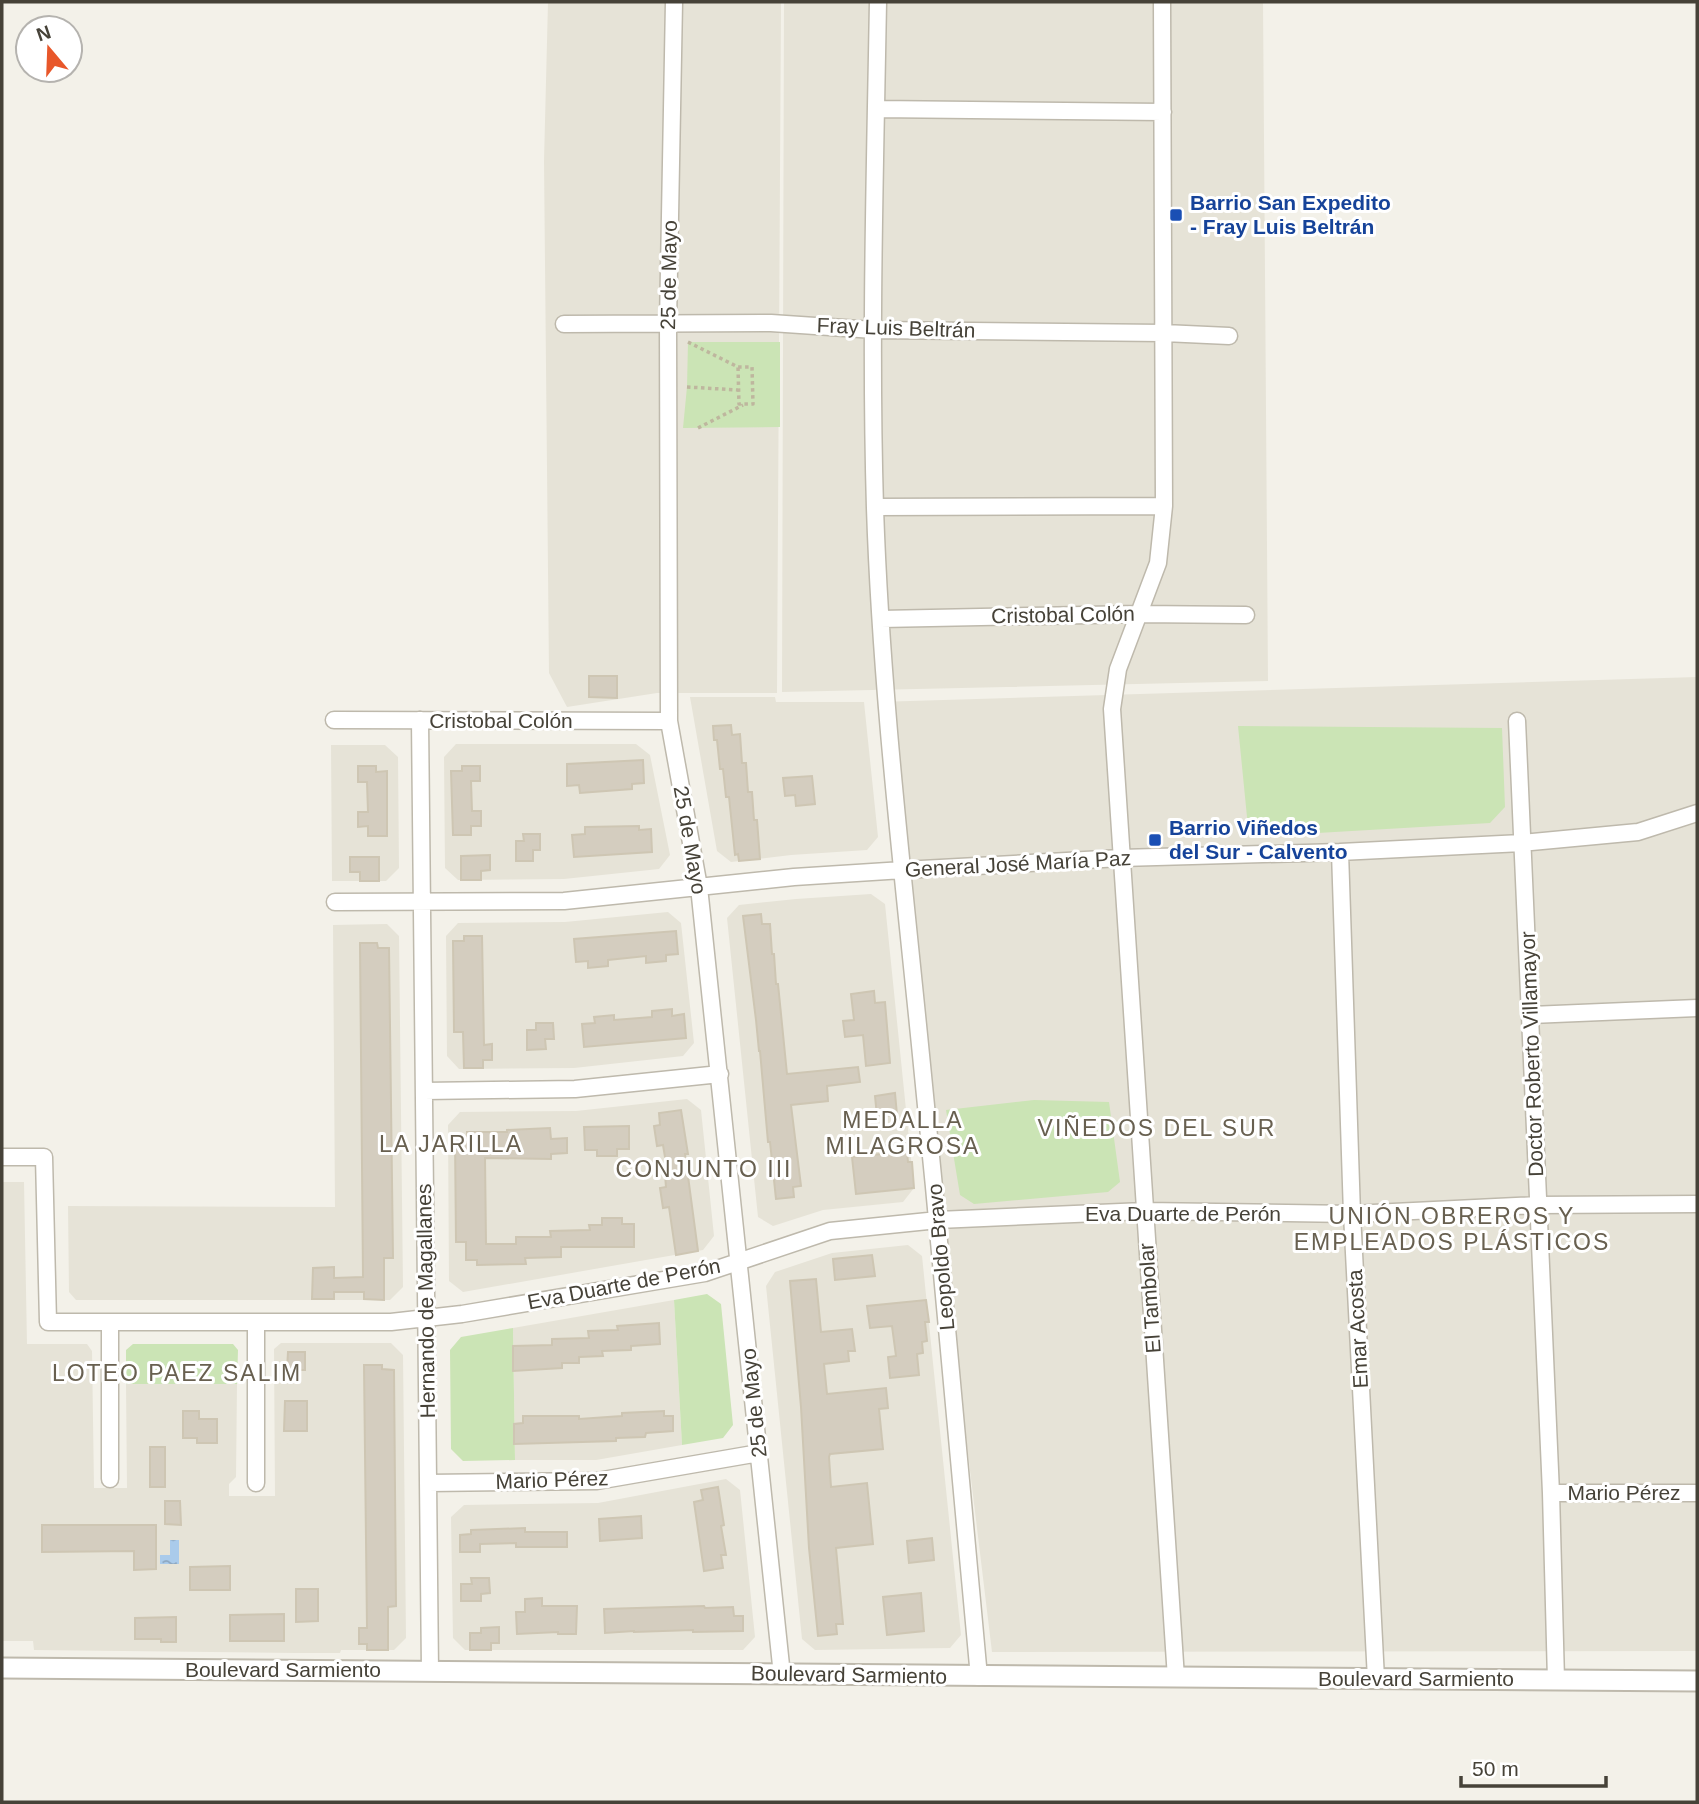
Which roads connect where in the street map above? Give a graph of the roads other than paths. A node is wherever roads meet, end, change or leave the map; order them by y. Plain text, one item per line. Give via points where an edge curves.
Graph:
1 (674, 2) edge
2 (878, 2) edge
3 (1162, 2) edge
4 (877, 108) junction
5 (1163, 112) junction
6 (668, 323) junction
7 (564, 324) dead end
8 (874, 330) junction
9 (1164, 333) junction
10 (1229, 335) dead end
11 (1164, 506) junction
12 (875, 507) junction
13 (1138, 614) junction
14 (1246, 615) dead end
15 (881, 619) junction
16 (334, 720) dead end
17 (420, 720) junction
18 (668, 721) junction
19 (1517, 721) dead end
20 (1697, 813) edge
21 (1522, 843) junction
22 (1340, 852) junction
23 (1121, 858) junction
24 (902, 870) junction
25 (699, 887) junction
26 (335, 902) dead end
27 (422, 902) junction
28 (1697, 1008) edge
29 (1531, 1016) junction
30 (720, 1074) junction
31 (424, 1091) junction
32 (2, 1157) edge
33 (1697, 1204) edge
34 (1538, 1205) junction
35 (1144, 1211) junction
36 (1352, 1214) junction
37 (937, 1220) junction
38 (739, 1261) junction
39 (426, 1318) junction
40 (110, 1322) junction
41 (256, 1322) junction
42 (759, 1453) junction
43 (110, 1479) dead end
44 (256, 1483) dead end
45 (428, 1483) junction
46 (1550, 1493) junction
47 (1697, 1493) edge
48 (2, 1668) edge
49 (430, 1671) junction
50 (782, 1675) junction
51 (979, 1677) junction
52 (1175, 1678) junction
53 (1376, 1679) junction
54 (1556, 1680) junction
55 (1697, 1681) edge

1 - 6 street, 25 de Mayo
2 - 4 street, Leopoldo Bravo
3 - 5 street, El Tambolar
4 - 5 street
4 - 8 street, Leopoldo Bravo
5 - 9 street, El Tambolar
6 - 7 street, Fray Luis Beltrán
6 - 8 street, Fray Luis Beltrán
6 - 18 street, 25 de Mayo
8 - 9 street, Fray Luis Beltrán
8 - 12 street, Leopoldo Bravo
9 - 10 street, Fray Luis Beltrán
9 - 11 street, El Tambolar
11 - 12 street
11 - 13 street, El Tambolar via 1158,563
12 - 15 street, Leopoldo Bravo
13 - 14 street, Cristobal Colón
13 - 15 street, Cristobal Colón
13 - 23 street, El Tambolar via 1118,668 1112,709
15 - 24 street, Leopoldo Bravo
16 - 17 street, Cristobal Colón
17 - 18 street, Cristobal Colón
17 - 27 street, Hernando de Magallanes
18 - 25 street, 25 de Mayo
19 - 21 street, Doctor Roberto Villamayor
20 - 21 street, General José María Paz via 1638,832
21 - 22 street, General José María Paz
21 - 29 street, Doctor Roberto Villamayor
22 - 23 street, General José María Paz
22 - 36 street, Emar Acosta
23 - 24 street, General José María Paz
23 - 35 street, El Tambolar
24 - 25 street, General José María Paz
24 - 37 street, Leopoldo Bravo
25 - 27 street, General José María Paz via 564,901
25 - 30 street, 25 de Mayo
26 - 27 street, General José María Paz
27 - 31 street, Hernando de Magallanes
28 - 29 street
29 - 34 street, Doctor Roberto Villamayor
30 - 31 street via 575,1089
30 - 38 street, 25 de Mayo
31 - 39 street, Hernando de Magallanes
32 - 40 street, Eva Duarte de Perón via 44,1157 48,1322
33 - 34 street, Eva Duarte de Perón
34 - 36 street, Eva Duarte de Perón
34 - 46 street, Doctor Roberto Villamayor
35 - 36 street, Eva Duarte de Perón
35 - 37 street, Eva Duarte de Perón
35 - 52 street, El Tambolar
36 - 53 street, Emar Acosta
37 - 38 street, Eva Duarte de Perón via 830,1231
37 - 51 street, Leopoldo Bravo
38 - 39 street, Eva Duarte de Perón via 705,1273
38 - 42 street, 25 de Mayo
39 - 41 street, Eva Duarte de Perón
39 - 45 street, Hernando de Magallanes
40 - 41 street, Eva Duarte de Perón
40 - 43 street
41 - 44 street
42 - 45 street, Mario Pérez via 597,1481
42 - 50 street, 25 de Mayo
45 - 49 street, Hernando de Magallanes
46 - 47 street, Mario Pérez
46 - 54 street, Doctor Roberto Villamayor
48 - 49 street, Boulevard Sarmiento
49 - 50 street, Boulevard Sarmiento
50 - 51 street, Boulevard Sarmiento
51 - 52 street, Boulevard Sarmiento
52 - 53 street, Boulevard Sarmiento
53 - 54 street, Boulevard Sarmiento
54 - 55 street, Boulevard Sarmiento

